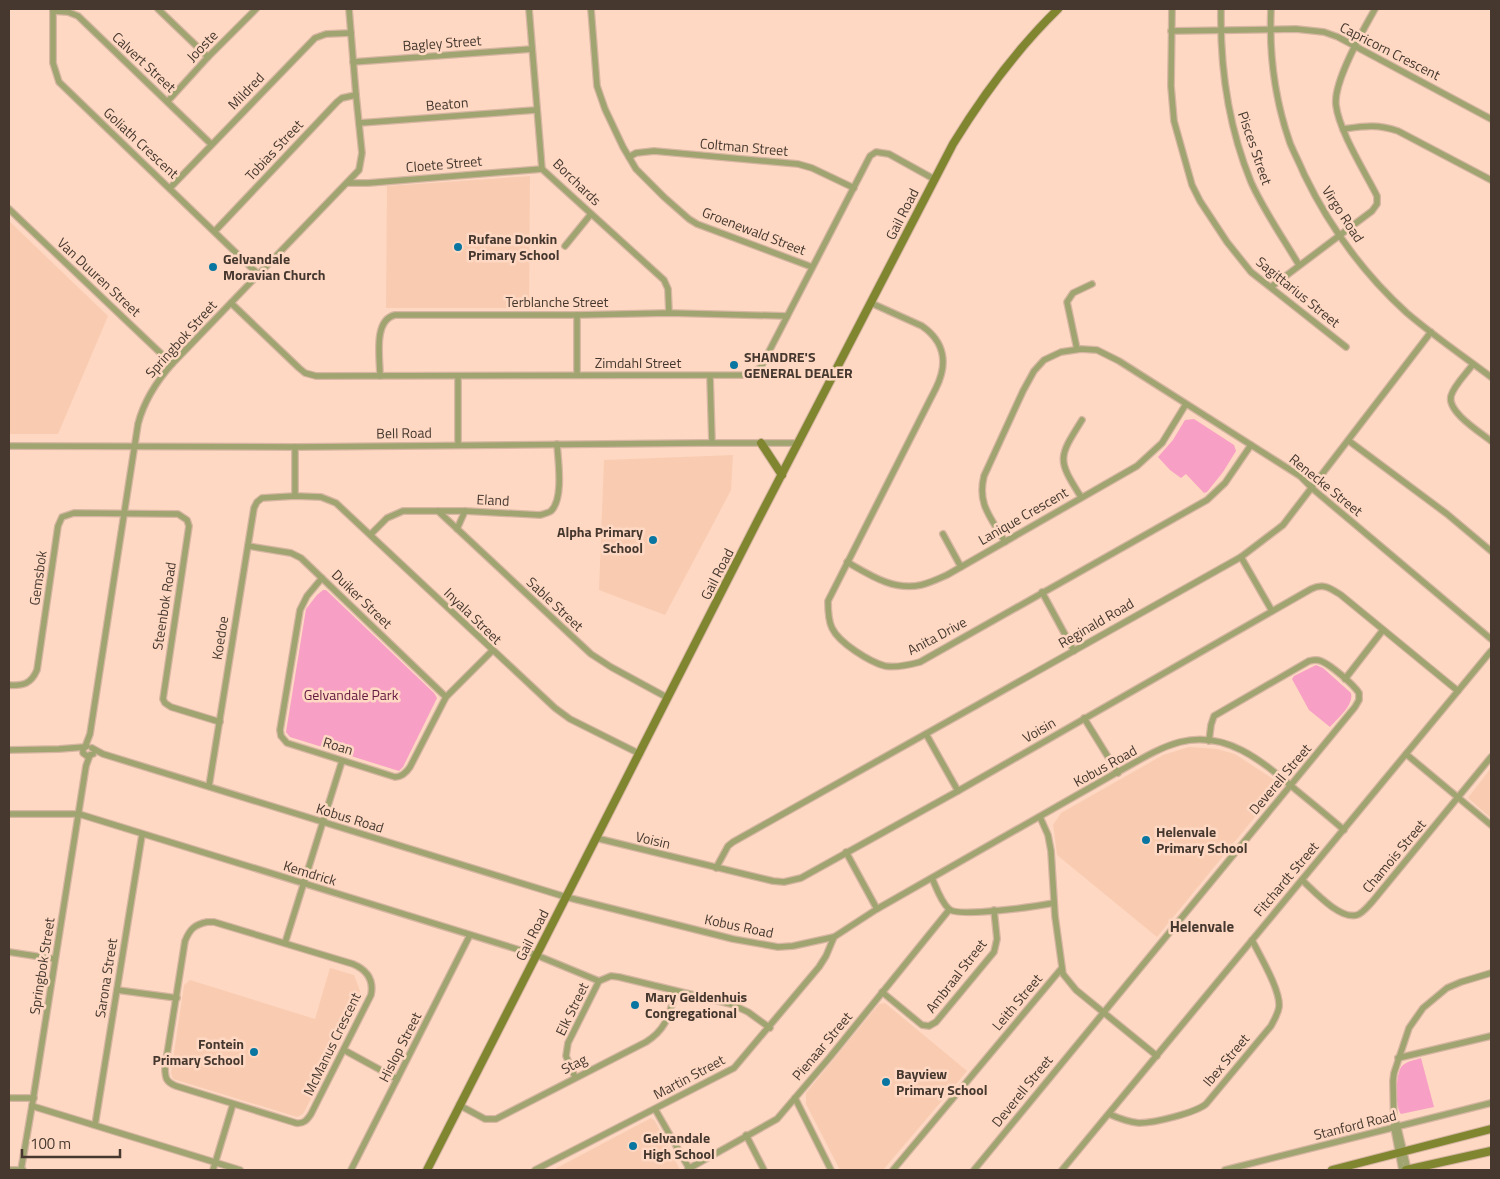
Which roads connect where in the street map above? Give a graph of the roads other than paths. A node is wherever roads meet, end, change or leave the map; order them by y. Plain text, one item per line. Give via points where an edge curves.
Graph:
1 (158, 9) edge
2 (349, 9) edge
3 (529, 9) edge
4 (590, 9) edge
5 (1058, 9) edge
6 (1172, 9) edge
7 (1221, 9) edge
8 (1271, 9) edge
9 (1375, 9) edge
10 (53, 10) edge
11 (252, 10) edge
12 (1270, 29) junction
13 (1220, 30) junction
14 (1171, 31) junction
15 (351, 33) junction
16 (1355, 46) junction
17 (532, 49) junction
18 (208, 57) junction
19 (353, 62) junction
20 (356, 95) junction
21 (168, 101) junction
22 (536, 110) junction
23 (1491, 119) edge
24 (359, 124) junction
25 (1343, 129) junction
26 (211, 144) junction
27 (629, 157) junction
28 (542, 169) junction
29 (934, 179) junction
30 (1491, 180) edge
31 (348, 183) junction
32 (170, 188) junction
33 (854, 188) junction
34 (9, 210) edge
35 (591, 214) junction
36 (215, 231) junction
37 (1339, 236) junction
38 (565, 246) dead end
39 (1299, 265) junction
40 (812, 268) junction
41 (259, 274) junction
42 (1092, 284) dead end
43 (1271, 287) junction
44 (231, 303) junction
45 (871, 303) junction
46 (668, 313) junction
47 (577, 315) junction
48 (787, 316) junction
49 (1431, 332) junction
50 (1346, 346) dead end
51 (1077, 349) junction
52 (172, 364) junction
53 (1473, 364) junction
54 (577, 375) junction
55 (380, 376) junction
56 (710, 376) junction
57 (458, 377) junction
58 (1491, 378) edge
59 (1186, 404) junction
60 (1082, 420) dead end
61 (1349, 441) junction
62 (1491, 441) edge
63 (712, 442) junction
64 (761, 443) junction
65 (798, 443) junction
66 (557, 444) junction
67 (458, 445) junction
68 (1250, 445) junction
69 (9, 446) edge
70 (134, 447) junction
71 (296, 447) junction
72 (782, 475) junction
73 (1312, 489) junction
74 (296, 496) junction
75 (1080, 497) junction
76 (262, 498) joint
77 (438, 511) junction
78 (465, 511) junction
79 (124, 514) junction
80 (457, 529) junction
81 (371, 534) junction
82 (943, 534) dead end
83 (1005, 542) junction
84 (248, 546) junction
85 (1491, 551) edge
86 (1241, 557) junction
87 (847, 562) junction
88 (962, 567) junction
89 (322, 578) junction
90 (1042, 592) junction
91 (1272, 611) junction
92 (1383, 630) junction
93 (1491, 638) edge
94 (492, 651) junction
95 (1074, 651) junction
96 (1491, 651) edge
97 (1345, 679) junction
98 (9, 685) edge
99 (1458, 691) junction
100 (446, 697) junction
101 (668, 698) junction
102 (1084, 718) junction
103 (220, 722) junction
104 (926, 734) junction
105 (1209, 741) junction
106 (9, 750) edge
107 (88, 751) junction
108 (640, 754) junction
109 (1406, 754) junction
110 (1491, 757) edge
111 (342, 761) junction
112 (1118, 772) junction
113 (1291, 785) junction
114 (209, 786) junction
115 (958, 790) junction
116 (1458, 798) junction
117 (9, 814) edge
118 (79, 814) junction
119 (1040, 817) junction
120 (322, 823) junction
121 (1491, 824) edge
122 (1344, 830) junction
123 (142, 835) junction
124 (596, 838) junction
125 (846, 852) junction
126 (716, 868) junction
127 (932, 878) junction
128 (1302, 880) junction
129 (303, 884) junction
130 (566, 897) junction
131 (1054, 904) junction
132 (877, 909) junction
133 (950, 910) junction
134 (994, 910) junction
135 (470, 935) junction
136 (834, 937) junction
137 (1252, 940) junction
138 (285, 943) junction
139 (9, 952) edge
140 (536, 955) junction
141 (55, 959) junction
142 (1061, 969) junction
143 (1491, 973) edge
144 (599, 981) junction
145 (116, 990) junction
146 (676, 992) junction
147 (882, 992) junction
148 (176, 998) junction
149 (1103, 1012) junction
150 (770, 1028) junction
151 (1491, 1036) edge
152 (344, 1050) junction
153 (1156, 1056) junction
154 (1398, 1058) junction
155 (575, 1077) junction
156 (397, 1079) junction
157 (9, 1098) edge
158 (34, 1098) junction
159 (795, 1098) junction
160 (1491, 1103) edge
161 (233, 1104) junction
162 (459, 1105) junction
163 (32, 1106) junction
164 (655, 1109) junction
165 (1109, 1114) junction
166 (95, 1125) junction
167 (1396, 1127) junction
168 (1491, 1129) edge
169 (746, 1135) junction
170 (1491, 1151) edge
171 (1402, 1153) junction
172 (215, 1163) junction
173 (9, 1170) edge
174 (22, 1170) edge
175 (213, 1170) edge
176 (240, 1170) edge
177 (351, 1170) edge
178 (426, 1170) edge
179 (535, 1170) edge
180 (689, 1170) edge
181 (764, 1170) edge
182 (830, 1170) edge
183 (893, 1170) edge
184 (974, 1170) edge
185 (1062, 1170) edge
186 (1224, 1170) edge
187 (1332, 1170) edge
188 (1402, 1170) edge
189 (1407, 1170) edge

1 - 18 street
2 - 15 street, Springbok Street
3 - 17 street, Borchards
4 - 27 street, Groenewald Street via 598,86
5 - 29 street, Gail Road via 983,97
6 - 14 street, Sagittarius Street
7 - 13 street
8 - 12 street, Virgo Road
9 - 16 street
10 - 21 street, Calvert Street via 78,16
10 - 32 street, Goliath Crescent via 53,63 59,82
11 - 18 street, Jooste
12 - 13 street
12 - 16 street, Capricorn Crescent via 1324,32
12 - 37 street, Virgo Road via 1274,83 1290,144 1319,204
13 - 14 street
13 - 39 street, Pisces Street via 1229,115 1236,140 1266,210
14 - 43 street, Sagittarius Street via 1174,121 1192,185 1242,262
15 - 19 street, Springbok Street
15 - 26 street, Mildred via 315,38
16 - 23 street, Capricorn Crescent
16 - 25 street via 1336,96
17 - 19 street, Bagley Street
17 - 22 street, Borchards
18 - 21 street, Jooste
19 - 20 street, Springbok Street
20 - 24 street, Springbok Street
20 - 36 street, Tobias Street via 337,102
21 - 26 street, Calvert Street
22 - 24 street, Beaton
22 - 28 street, Borchards
24 - 31 street, Springbok Street via 362,163
25 - 30 street via 1370,125 1398,131
25 - 37 street via 1378,200 1372,211
26 - 32 street, Mildred
27 - 33 street, Coltman Street via 654,151 798,164
27 - 40 street, Groenewald Street via 636,169 664,197 697,224
28 - 31 street, Cloete Street
28 - 35 street, Borchards
29 - 33 street, Zimdahl Street via 889,154 876,152 866,162
29 - 45 street, Gail Road
31 - 41 street, Springbok Street
32 - 36 street, Goliath Crescent
33 - 40 street, Zimdahl Street
34 - 52 street, Van Duuren Street
35 - 38 street
35 - 46 street, Borchards via 667,285
36 - 41 street, Goliath Crescent
37 - 39 street
37 - 49 street, Virgo Road via 1387,293
39 - 43 street
40 - 48 street, Zimdahl Street
41 - 44 street, Springbok Street
42 - 51 street via 1073,293 1067,302
43 - 50 street, Sagittarius Street
44 - 52 street, Springbok Street
44 - 55 street, Zimdahl Street via 305,373 316,376
45 - 65 street, Gail Road
45 - 87 street, Anita Drive via 930,331 940,346 944,365 942,377
46 - 47 street, Terblanche Street
46 - 48 street, Terblanche Street
47 - 54 street
47 - 55 street, Terblanche Street via 390,316 380,330
48 - 56 street, Zimdahl Street via 756,371 750,375
49 - 53 street, Virgo Road
49 - 61 street, Reginald Road
51 - 59 street, Renecke Street via 1103,352
51 - 83 street, Renecke Street via 1044,360 1034,371 984,476 982,499
52 - 70 street, Springbok Street via 146,400
53 - 58 street, Virgo Road
53 - 62 street via 1451,395 1451,403 1461,416
54 - 56 street, Zimdahl Street
54 - 57 street, Zimdahl Street
55 - 57 street, Zimdahl Street
56 - 63 street
57 - 67 street
59 - 68 street, Renecke Street
59 - 75 street, Lanique Crescent via 1162,443 1149,456
60 - 75 street via 1069,440 1062,460 1067,476
61 - 73 street, Reginald Road
61 - 85 street
63 - 64 street, Bell Road
63 - 66 street, Bell Road
64 - 65 street, Bell Road
64 - 72 street
65 - 72 street, Gail Road
66 - 67 street, Bell Road
66 - 78 street, Eland via 559,491 551,511 540,515
67 - 71 street, Bell Road
68 - 73 street, Renecke Street via 1300,476
68 - 90 street, Anita Drive via 1225,483 1208,500
69 - 70 street, Bell Road
70 - 71 street, Bell Road
70 - 79 street, Springbok Street
71 - 74 street
72 - 101 street, Gail Road
73 - 86 street, Reginald Road via 1283,526
73 - 93 street, Renecke Street
74 - 76 street, Inyala Street
74 - 81 street, Inyala Street via 333,501
75 - 83 street, Lanique Crescent
76 - 84 street, Koedoe via 255,504
77 - 78 street, Eland
77 - 80 street, Sable Street
77 - 81 street, Eland via 398,512
78 - 80 street
79 - 98 street, Gemsbok via 70,514 59,521 37,670 28,683
79 - 103 street, Steenbok Road via 174,513 188,522 163,699 171,707
79 - 107 street, Springbok Street
80 - 101 street, Sable Street via 594,657
81 - 94 street, Inyala Street
82 - 88 street
83 - 88 street, Lanique Crescent
84 - 89 street, Duiker Street via 296,554
84 - 103 street, Koedoe
86 - 91 street
86 - 95 street, Reginald Road
87 - 88 street, Lanique Crescent via 891,584 910,587 923,585
87 - 90 street, Anita Drive via 828,601 832,629 861,654 887,666 908,666 920,662
89 - 100 street, Duiker Street
89 - 111 street, Roan via 300,610 280,730 286,743
90 - 95 street
91 - 92 street, Voisin via 1311,588 1327,586
91 - 102 street, Voisin
92 - 97 street
92 - 99 street, Voisin
94 - 100 street, Roan
94 - 108 street, Inyala Street via 563,714
95 - 104 street, Reginald Road
96 - 99 street, Fitchardt Street
97 - 105 street, Deverell Street via 1323,662 1309,661 1220,711 1212,720
97 - 113 street, Deverell Street via 1359,693 1358,704
99 - 109 street, Fitchardt Street
100 - 111 street, Roan via 405,774 395,777
101 - 108 street, Gail Road
102 - 112 street
102 - 115 street, Voisin
103 - 114 street, Koedoe
104 - 115 street
104 - 126 street, Reginald Road via 733,842
105 - 112 street, Kobus Road via 1172,745
105 - 113 street, Kobus Road via 1248,753
106 - 107 street, Kobus Road
107 - 114 street, Kobus Road
107 - 118 street, Springbok Street
108 - 124 street, Gail Road
109 - 116 street
109 - 122 street, Fitchardt Street
110 - 116 street, Chamois Street
111 - 120 street
112 - 119 street, Kobus Road
113 - 122 street, Kobus Road
113 - 149 street, Deverell Street
114 - 120 street, Kobus Road
115 - 125 street, Voisin
116 - 121 street
116 - 128 street, Chamois Street via 1372,902 1358,914 1341,913
117 - 118 street, Kemdrick
118 - 123 street, Kemdrick
118 - 141 street, Springbok Street
119 - 127 street, Kobus Road
119 - 131 street, Leith Street via 1048,835
120 - 129 street
120 - 130 street, Kobus Road
122 - 128 street, Fitchardt Street
123 - 129 street, Kemdrick
123 - 145 street, Sarona Street
124 - 126 street, Voisin
124 - 130 street, Gail Road
125 - 126 street, Voisin via 801,878 784,882
125 - 132 street
127 - 132 street, Kobus Road
127 - 133 street
128 - 137 street, Fitchardt Street
129 - 135 street, Kemdrick
129 - 138 street
130 - 136 street, Kobus Road via 767,946 793,946
130 - 140 street, Gail Road
131 - 134 street
131 - 142 street, Leith Street
132 - 136 street, Kobus Road
133 - 134 street via 969,913
133 - 147 street, Pienaar Street
134 - 147 street, Ambraal Street via 998,939 994,952 936,1022 928,1026 922,1024
135 - 140 street, Kemdrick
135 - 156 street, Hislop Street
136 - 150 street, Martin Street via 823,961
137 - 153 street, Fitchardt Street
137 - 165 street, Ibex Street via 1278,1000 1278,1012 1271,1026 1202,1108 1146,1122 1124,1120
138 - 148 street, McManus Crescent via 214,922 197,924 191,928 185,941
138 - 152 street, McManus Crescent via 353,964 368,974 371,995
139 - 141 street
140 - 144 street, Kemdrick
140 - 162 street, Gail Road
141 - 158 street, Springbok Street
142 - 149 street via 1070,984
142 - 183 street, Leith Street
143 - 154 street via 1447,988 1432,999 1415,1017
144 - 146 street, Elk Street via 618,977
144 - 155 street, Elk Street via 568,1044 566,1056
145 - 148 street
145 - 166 street, Sarona Street
146 - 150 street, Elk Street via 738,1006
146 - 155 street, Stag via 668,1019 660,1032
147 - 159 street, Pienaar Street
148 - 161 street, McManus Crescent via 165,1078 176,1086
149 - 153 street
149 - 184 street, Deverell Street
150 - 164 street, Martin Street via 734,1068
151 - 154 street
152 - 156 street
152 - 161 street, McManus Crescent via 311,1114 301,1124
153 - 165 street, Fitchardt Street
154 - 167 street via 1393,1082
155 - 162 street, Stag via 492,1120
156 - 177 street, Hislop Street
157 - 158 street
158 - 163 street, Springbok Street
159 - 169 street, Pienaar Street via 777,1119
159 - 182 street
160 - 167 street, Stanford Road
161 - 172 street
162 - 178 street, Gail Road
163 - 166 street
163 - 174 street, Springbok Street
164 - 179 street, Martin Street
164 - 180 street, Pienaar Street
165 - 185 street, Fitchardt Street
166 - 172 street
167 - 171 street
167 - 186 street, Stanford Road
168 - 171 street
169 - 180 street, Pienaar Street
169 - 181 street
170 - 189 street
171 - 187 street
171 - 188 street
171 - 189 street
172 - 175 street
172 - 176 street
173 - 174 street

